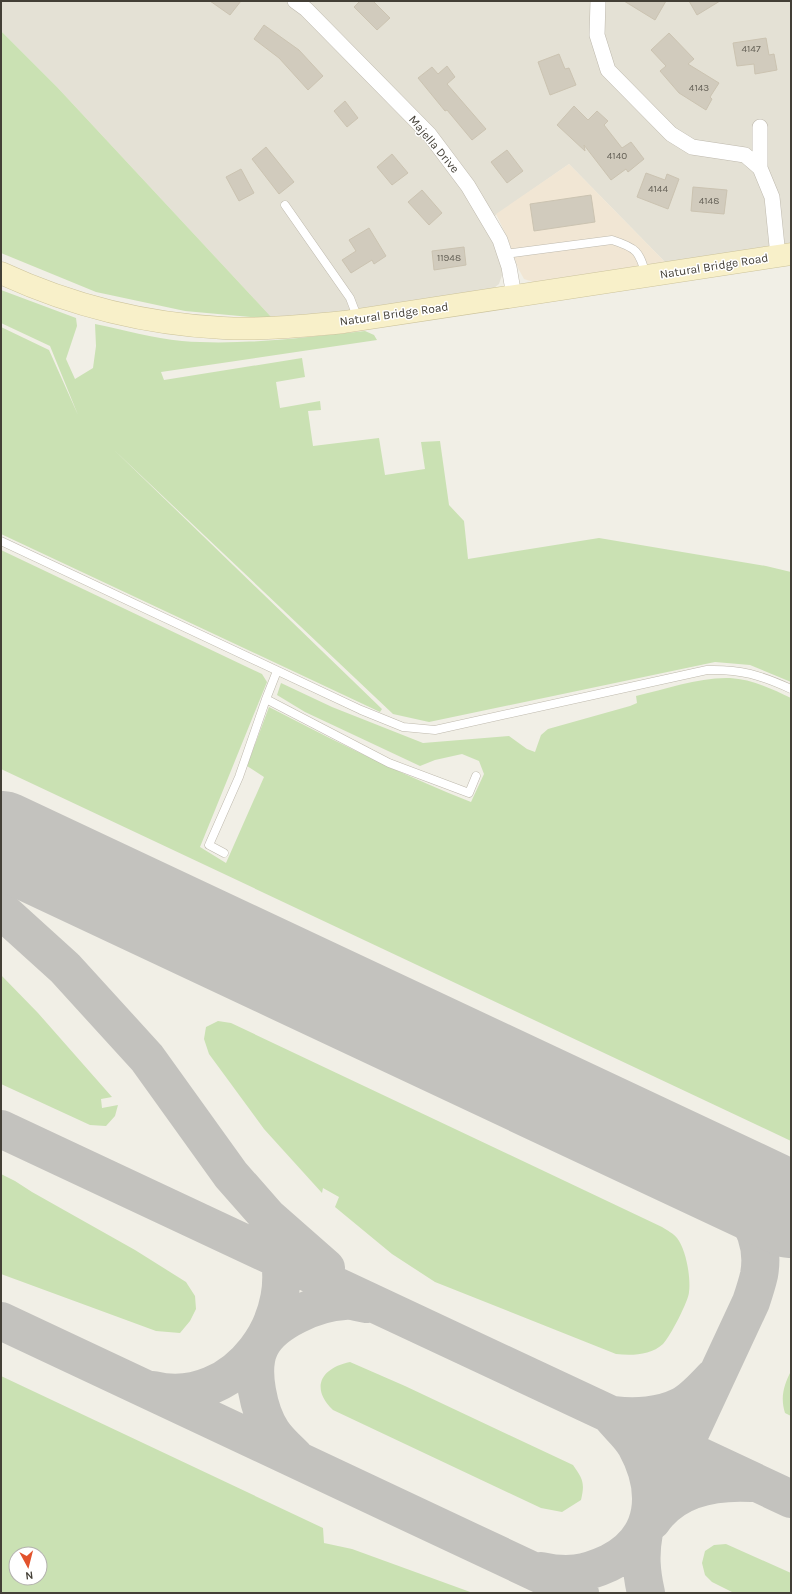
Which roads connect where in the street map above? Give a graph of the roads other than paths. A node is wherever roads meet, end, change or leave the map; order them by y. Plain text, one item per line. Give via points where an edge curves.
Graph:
1 (598, 1) edge
2 (305, 4) edge
3 (760, 127) dead end
4 (760, 168) junction
5 (285, 205) dead end
6 (505, 254) junction
7 (785, 255) edge
8 (1, 273) edge
9 (646, 276) junction
10 (514, 296) junction
11 (358, 320) junction
12 (1, 542) edge
13 (277, 671) junction
14 (791, 689) edge
15 (266, 698) junction
16 (476, 776) dead end
17 (224, 853) dead end

1 - 4 street via 596,35 608,70 671,134 692,147 745,155
2 - 6 street, Majella Drive via 429,134 468,186 500,240
3 - 4 street
4 - 7 street via 772,197
5 - 11 lane via 350,298
6 - 9 lane via 612,240 627,244 640,256
6 - 10 street, Majella Drive
7 - 9 main road, Natural Bridge Road
8 - 11 main road, Natural Bridge Road via 33,288 97,308 161,322 223,328 280,328
9 - 10 main road, Natural Bridge Road
10 - 11 main road, Natural Bridge Road
12 - 13 lane
13 - 14 lane via 403,727 435,730 707,670 731,669 754,674
13 - 15 lane
15 - 16 lane via 389,762 469,793
15 - 17 lane via 239,777 209,845

